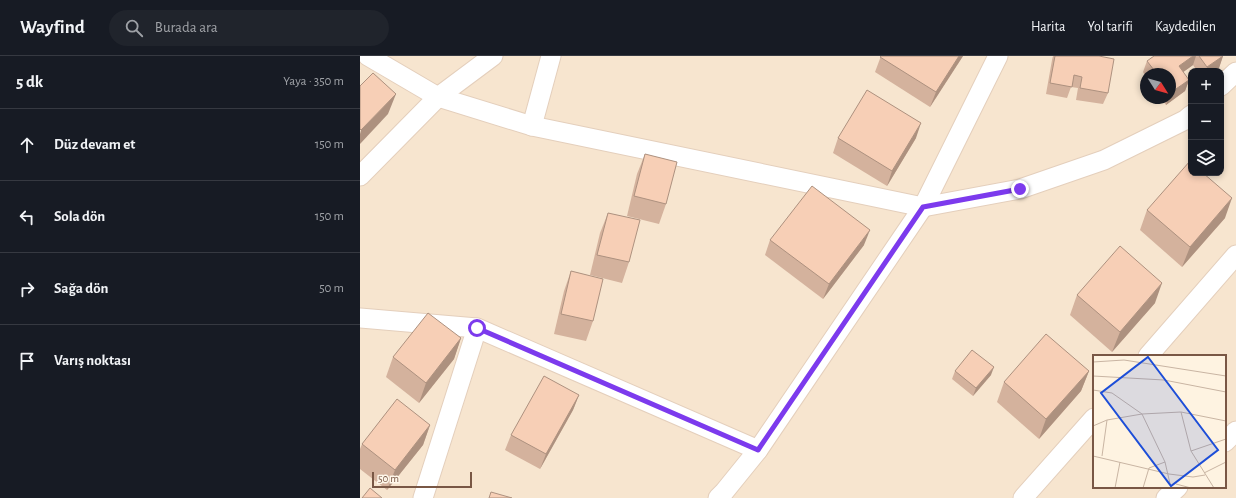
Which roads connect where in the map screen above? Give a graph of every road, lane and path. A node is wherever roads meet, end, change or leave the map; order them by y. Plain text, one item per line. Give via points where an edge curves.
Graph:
1 (368, 56) edge
2 (492, 56) edge
3 (551, 56) edge
4 (998, 56) edge
5 (1236, 72) edge
6 (1224, 83) edge
7 (438, 97) junction
8 (1188, 117) edge
9 (532, 126) junction
10 (360, 176) edge
11 (923, 207) junction
12 (1236, 256) edge
13 (360, 318) edge
14 (477, 328) junction
15 (1149, 355) edge
16 (1093, 419) edge
17 (1236, 431) edge
18 (1226, 441) edge
19 (758, 450) junction
20 (1177, 488) edge
21 (423, 498) edge
22 (718, 498) edge
23 (1023, 498) edge
24 (1166, 498) edge

1 - 7 street
2 - 7 street
3 - 9 street
4 - 11 street
5 - 6 street
7 - 9 street
7 - 10 street
8 - 11 street via 1104,160 1041,182 1020,189
9 - 11 street
11 - 19 street
12 - 15 street
13 - 14 street
14 - 19 street
14 - 21 street
16 - 23 street
17 - 18 street
19 - 22 street
20 - 24 street

